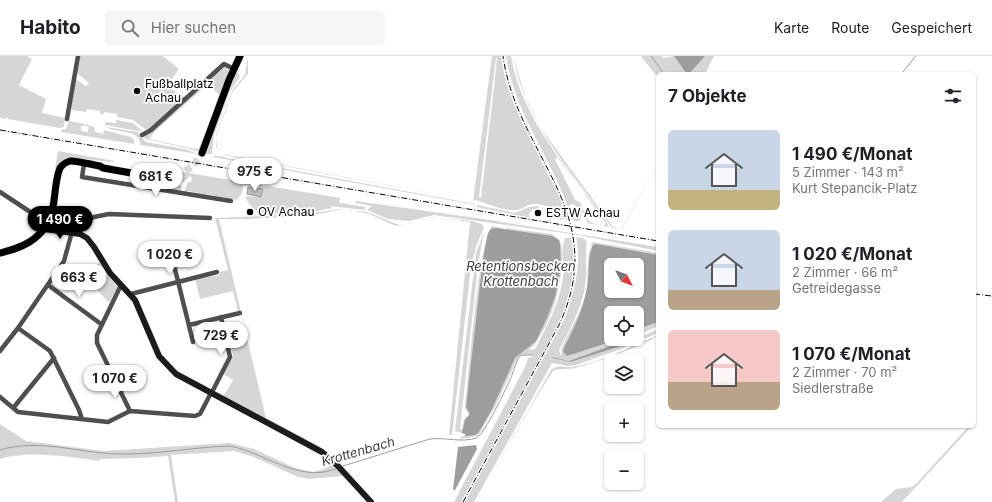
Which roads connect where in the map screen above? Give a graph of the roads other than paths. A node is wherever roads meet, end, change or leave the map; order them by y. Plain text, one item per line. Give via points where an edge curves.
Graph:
1 (78, 56) edge
2 (240, 56) edge
3 (234, 69) junction
4 (67, 119) dead end
5 (145, 133) dead end
6 (202, 153) tunnel mouth
7 (83, 163) junction
8 (176, 176) tunnel mouth
9 (0, 192) edge
10 (231, 201) dead end
11 (210, 218) dead end
12 (45, 226) junction
13 (72, 233) junction
14 (170, 244) dead end
15 (0, 253) edge
16 (217, 272) dead end
17 (179, 282) junction
18 (48, 285) junction
19 (121, 285) junction
20 (131, 294) junction
21 (240, 313) dead end
22 (221, 317) junction
23 (101, 324) junction
24 (189, 326) junction
25 (18, 328) junction
26 (193, 342) dead end
27 (0, 351) edge
28 (54, 358) junction
29 (211, 393) junction
30 (0, 397) edge
31 (14, 407) junction
32 (130, 411) junction
33 (82, 419) junction
34 (371, 502) edge

1 - 4 street
2 - 3 main road
3 - 5 street via 224,64 179,106
3 - 6 main road
7 - 8 main road via 137,174
7 - 10 street via 82,177
7 - 12 main road via 69,166 60,173 52,212
9 - 12 street
11 - 13 street via 109,214 88,220 74,228
12 - 13 street
12 - 15 main road via 33,240
13 - 18 street via 64,261
13 - 19 street via 87,238
14 - 17 street
16 - 17 street
17 - 20 street
17 - 24 street
18 - 23 street
18 - 25 street
19 - 20 street
19 - 23 street
20 - 29 street via 141,311 159,356 176,374
21 - 22 street
22 - 24 street
22 - 29 street via 230,357
23 - 32 street via 97,343
24 - 26 street
25 - 27 street
25 - 28 street via 50,351
28 - 31 street
28 - 33 street
29 - 32 street via 200,414 195,416
29 - 34 street via 322,452
30 - 31 street
31 - 33 street via 18,412
32 - 33 street via 108,422

